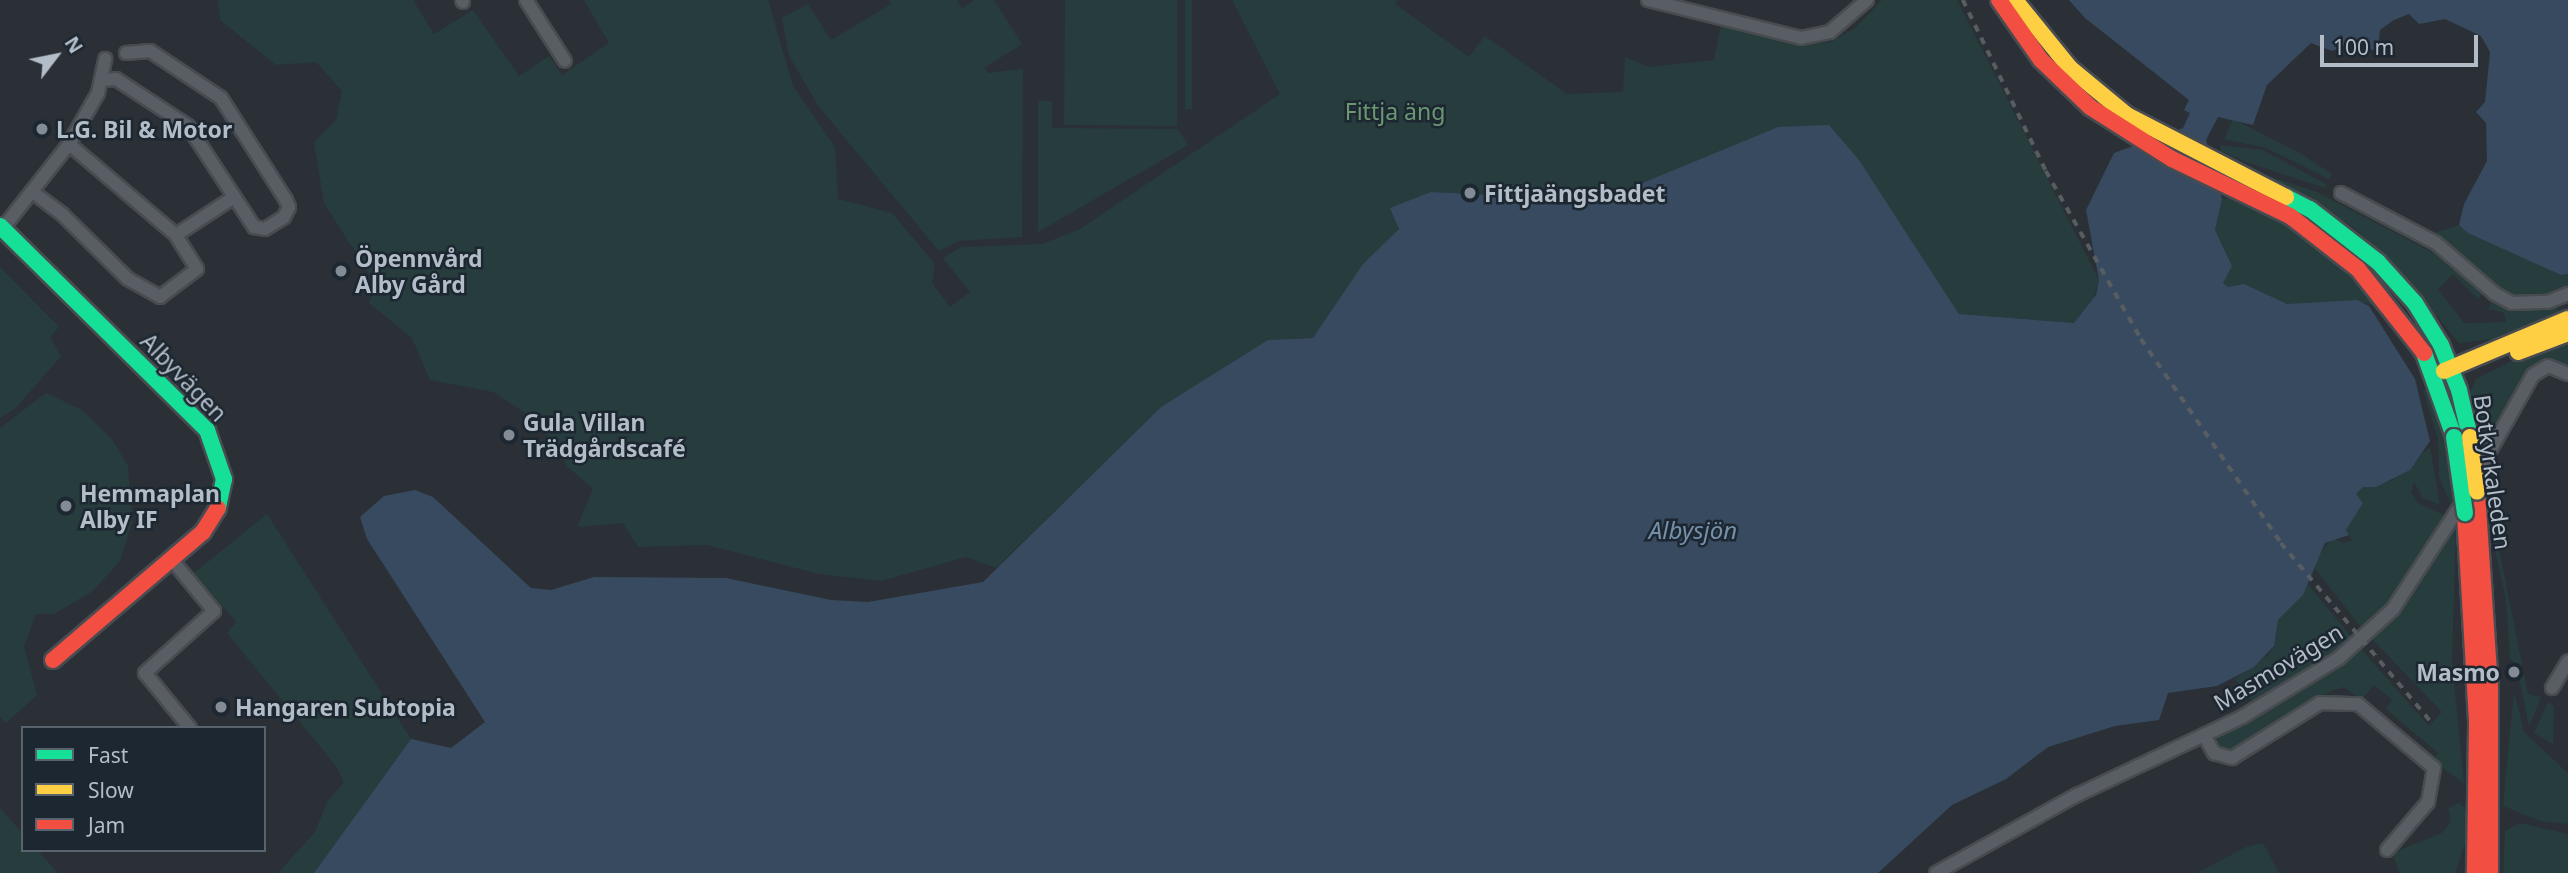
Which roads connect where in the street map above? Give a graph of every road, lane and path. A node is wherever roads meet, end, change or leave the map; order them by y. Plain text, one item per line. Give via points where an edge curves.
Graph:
1 (526, 0) edge
2 (1648, 0) edge
3 (1867, 0) edge
4 (1999, 0) edge
5 (2015, 0) edge
6 (127, 53) dead end
7 (105, 59) dead end
8 (565, 61) dead end
9 (102, 80) junction
10 (2124, 123) junction
11 (69, 144) junction
12 (2233, 179) junction
13 (34, 193) junction
14 (2341, 193) dead end
15 (234, 197) junction
16 (2, 227) edge
17 (176, 235) junction
18 (2568, 294) edge
19 (2568, 319) edge
20 (2429, 324) junction
21 (2568, 333) edge
22 (2499, 347) junction
23 (2453, 370) junction
24 (2568, 374) edge
25 (2435, 377) junction
26 (2462, 437) junction
27 (172, 560) junction
28 (53, 660) dead end
29 (2568, 661) edge
30 (2552, 688) dead end
31 (188, 726) edge
32 (2204, 735) junction
33 (2387, 850) dead end
34 (1936, 873) edge
35 (2475, 873) edge
36 (2490, 873) edge

1 - 8 street
2 - 3 street via 1801,37 1830,32
4 - 10 main road, Botkyrkaleden via 2042,60
5 - 10 main road, Botkyrkaleden via 2070,68
6 - 15 street via 150,51 215,92 289,207 284,217 258,229
7 - 9 street
9 - 11 street
9 - 15 street via 116,79 188,126
10 - 12 main road, Botkyrkaleden
11 - 13 street
11 - 17 street
12 - 20 main road, Botkyrkaleden via 2310,209 2354,239 2399,283
12 - 25 main road, Botkyrkaleden via 2332,244 2392,306
13 - 16 street
13 - 17 street via 128,279 159,297 197,269
14 - 18 street via 2436,243 2512,303 2548,302
15 - 17 street
16 - 27 main road, Albyvägen via 214,440 222,463 223,493 203,533
19 - 22 main road
20 - 22 main road via 2458,349
20 - 23 main road, Botkyrkaleden
21 - 23 main road
22 - 23 main road
23 - 25 main road
23 - 26 main road, Botkyrkaleden
24 - 32 street, Masmovägen via 2548,366 2528,383 2456,516 2376,628 2308,679
25 - 26 main road, Botkyrkaleden
26 - 35 main road, Botkyrkaleden, bridge via 2477,724
26 - 36 main road, Botkyrkaleden, bridge via 2477,492 2490,690
27 - 28 main road, Albyvägen
27 - 31 street via 214,611 145,673
29 - 30 street
32 - 33 street via 2214,753 2232,758 2320,703 2353,702 2434,768 2428,802
32 - 34 street, Masmovägen via 2070,799

